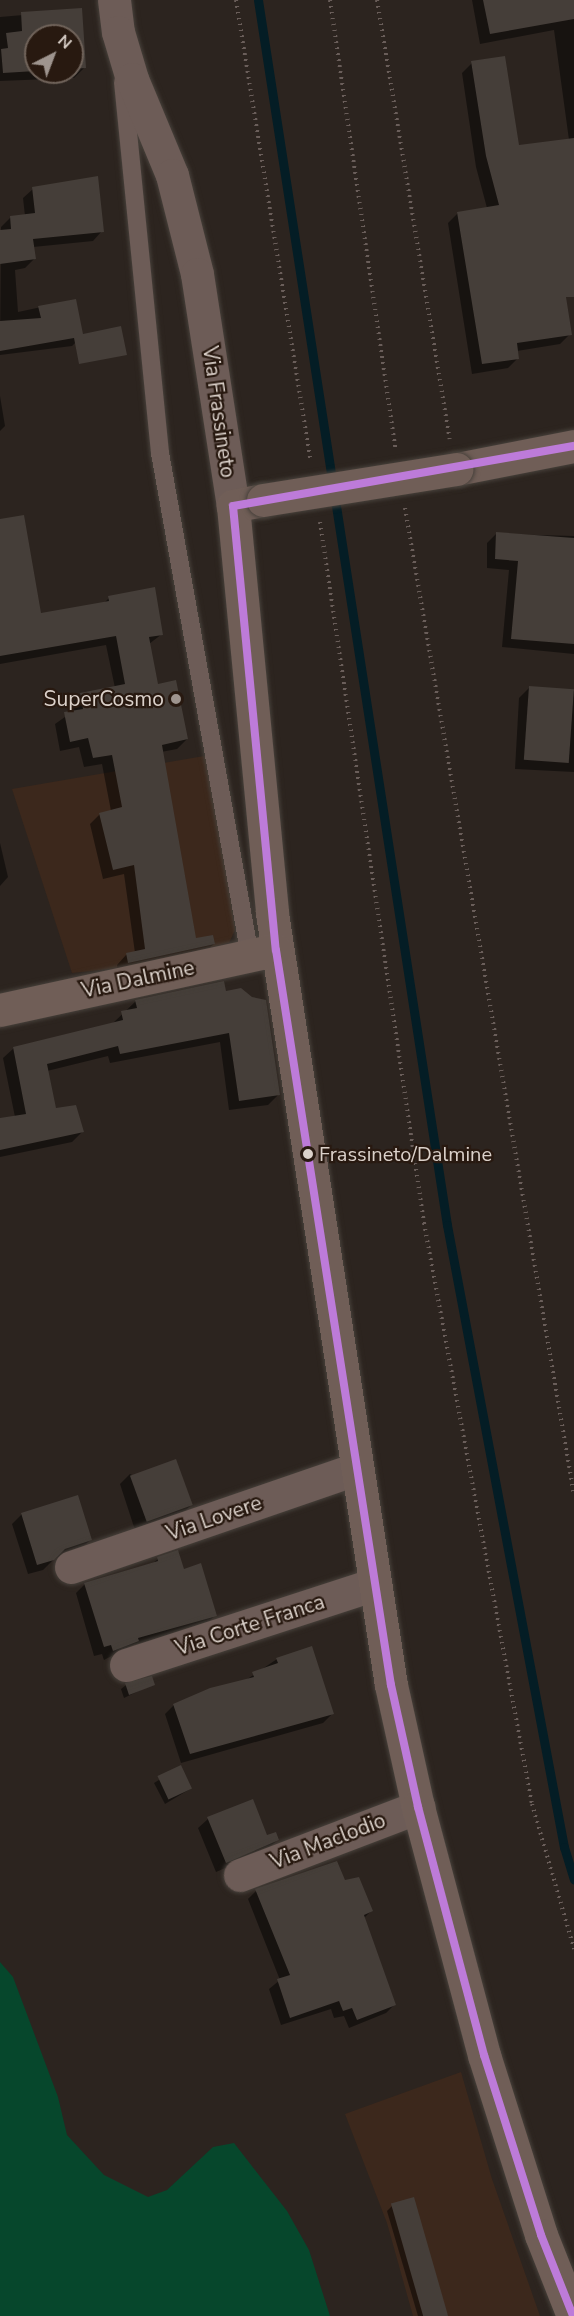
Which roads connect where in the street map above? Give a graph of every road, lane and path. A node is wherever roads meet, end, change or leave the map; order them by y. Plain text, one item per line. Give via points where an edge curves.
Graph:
1 (114, 0) edge
2 (236, 0) edge
3 (330, 0) edge
4 (377, 0) edge
5 (118, 32) junction
6 (574, 446) edge
7 (396, 456) dead end
8 (456, 469) junction
9 (312, 470) dead end
10 (248, 503) junction
11 (404, 503) dead end
12 (319, 517) dead end
13 (263, 953) junction
14 (0, 1010) edge
15 (356, 1469) junction
16 (574, 1495) edge
17 (71, 1567) dead end
18 (375, 1584) junction
19 (126, 1665) dead end
20 (418, 1807) junction
21 (240, 1875) dead end
22 (574, 1949) edge
23 (573, 2316) edge

1 - 5 street, Via Frassineto
2 - 9 path
3 - 7 path
4 - 8 path
5 - 10 street, Via Frassineto via 139,98 172,175
5 - 13 lane, Via Frassineto via 160,453
6 - 8 street
8 - 10 street, bridge
10 - 13 street, Via Frassineto
11 - 16 path
12 - 22 path via 424,1223 532,1804
13 - 14 street, Via Dalmine
13 - 15 street, Via Frassineto
15 - 17 street, Via Lovere
15 - 18 street, Via Frassineto
18 - 19 street, Via Corte Franca
18 - 20 street, Via Frassineto via 391,1685
20 - 21 street, Via Maclodio
20 - 23 street, Via Frassineto via 497,2101 541,2235

